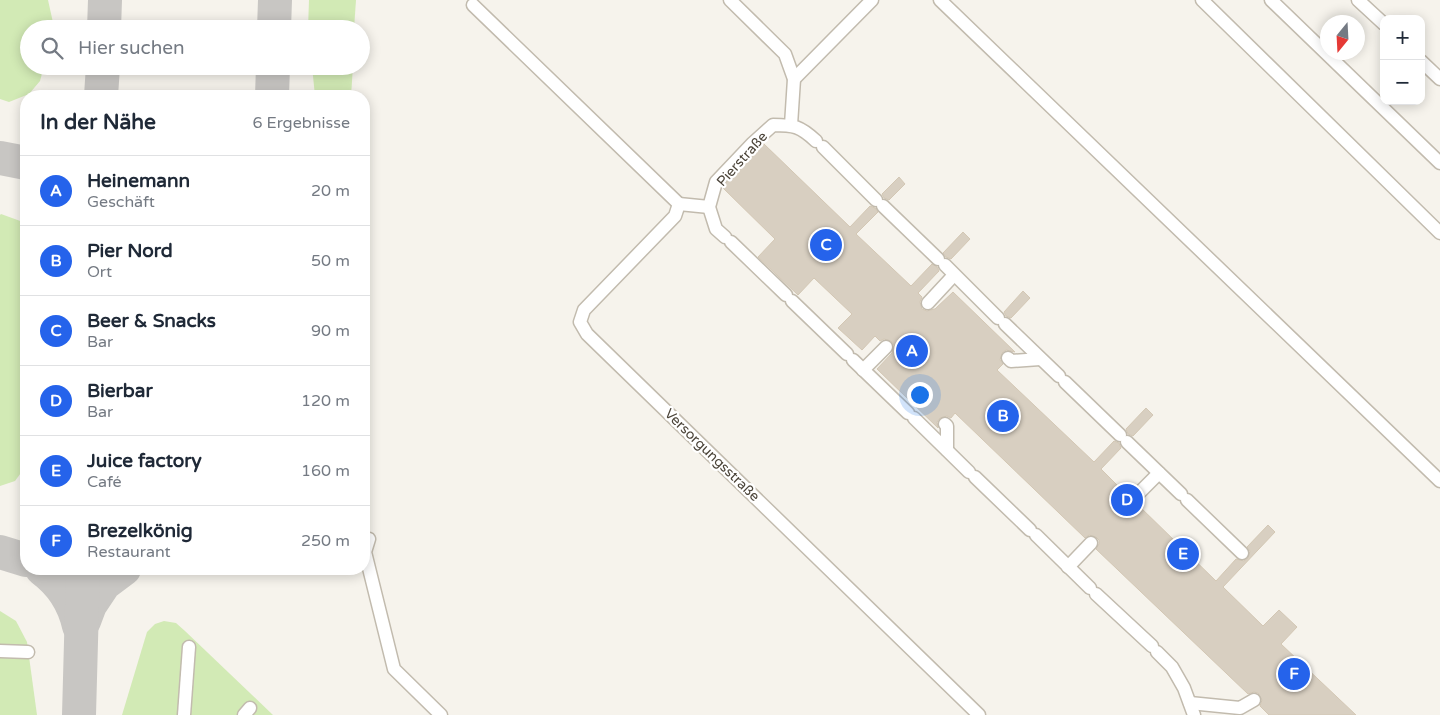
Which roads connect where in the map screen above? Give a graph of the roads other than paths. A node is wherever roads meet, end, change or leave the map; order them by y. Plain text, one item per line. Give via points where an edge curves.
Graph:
1 (730, 0) edge
2 (872, 0) edge
3 (940, 0) edge
4 (1202, 0) edge
5 (1271, 0) edge
6 (1358, 0) edge
7 (473, 5) dead end
8 (1380, 20) edge
9 (1425, 65) edge
10 (794, 79) junction
11 (1440, 79) edge
12 (791, 125) junction
13 (1440, 163) edge
14 (680, 204) junction
15 (709, 207) junction
16 (1440, 233) edge
17 (954, 275) junction
18 (928, 303) dead end
19 (886, 347) dead end
20 (1008, 358) dead end
21 (1040, 359) junction
22 (863, 370) junction
23 (945, 424) dead end
24 (947, 450) junction
25 (1158, 473) junction
26 (1440, 481) edge
27 (1132, 500) dead end
28 (1091, 543) dead end
29 (1242, 553) dead end
30 (1068, 567) junction
31 (370, 572) edge
32 (189, 647) dead end
33 (0, 651) edge
34 (28, 652) dead end
35 (1254, 700) dead end
36 (1192, 709) edge
37 (184, 715) edge
38 (440, 715) edge
39 (979, 715) edge

1 - 10 lane via 786,54
2 - 10 lane
3 - 26 lane
4 - 16 lane
5 - 13 lane
6 - 8 lane
7 - 14 lane
9 - 11 lane
10 - 12 lane
12 - 15 lane, Pierstraße via 773,125 754,142 716,182
12 - 17 lane via 807,132
14 - 15 lane
14 - 39 lane, Versorgungsstraße via 675,216 584,310 580,322 583,328
15 - 22 lane via 716,229
17 - 18 lane via 943,294
17 - 21 lane
19 - 22 lane via 878,361
20 - 21 lane via 1011,361
21 - 25 lane
22 - 24 lane
23 - 24 lane
24 - 30 lane
25 - 27 lane
25 - 29 lane
28 - 30 lane
30 - 36 lane via 1172,667
31 - 38 lane via 394,669
32 - 37 lane
33 - 34 lane
35 - 36 lane via 1240,708

